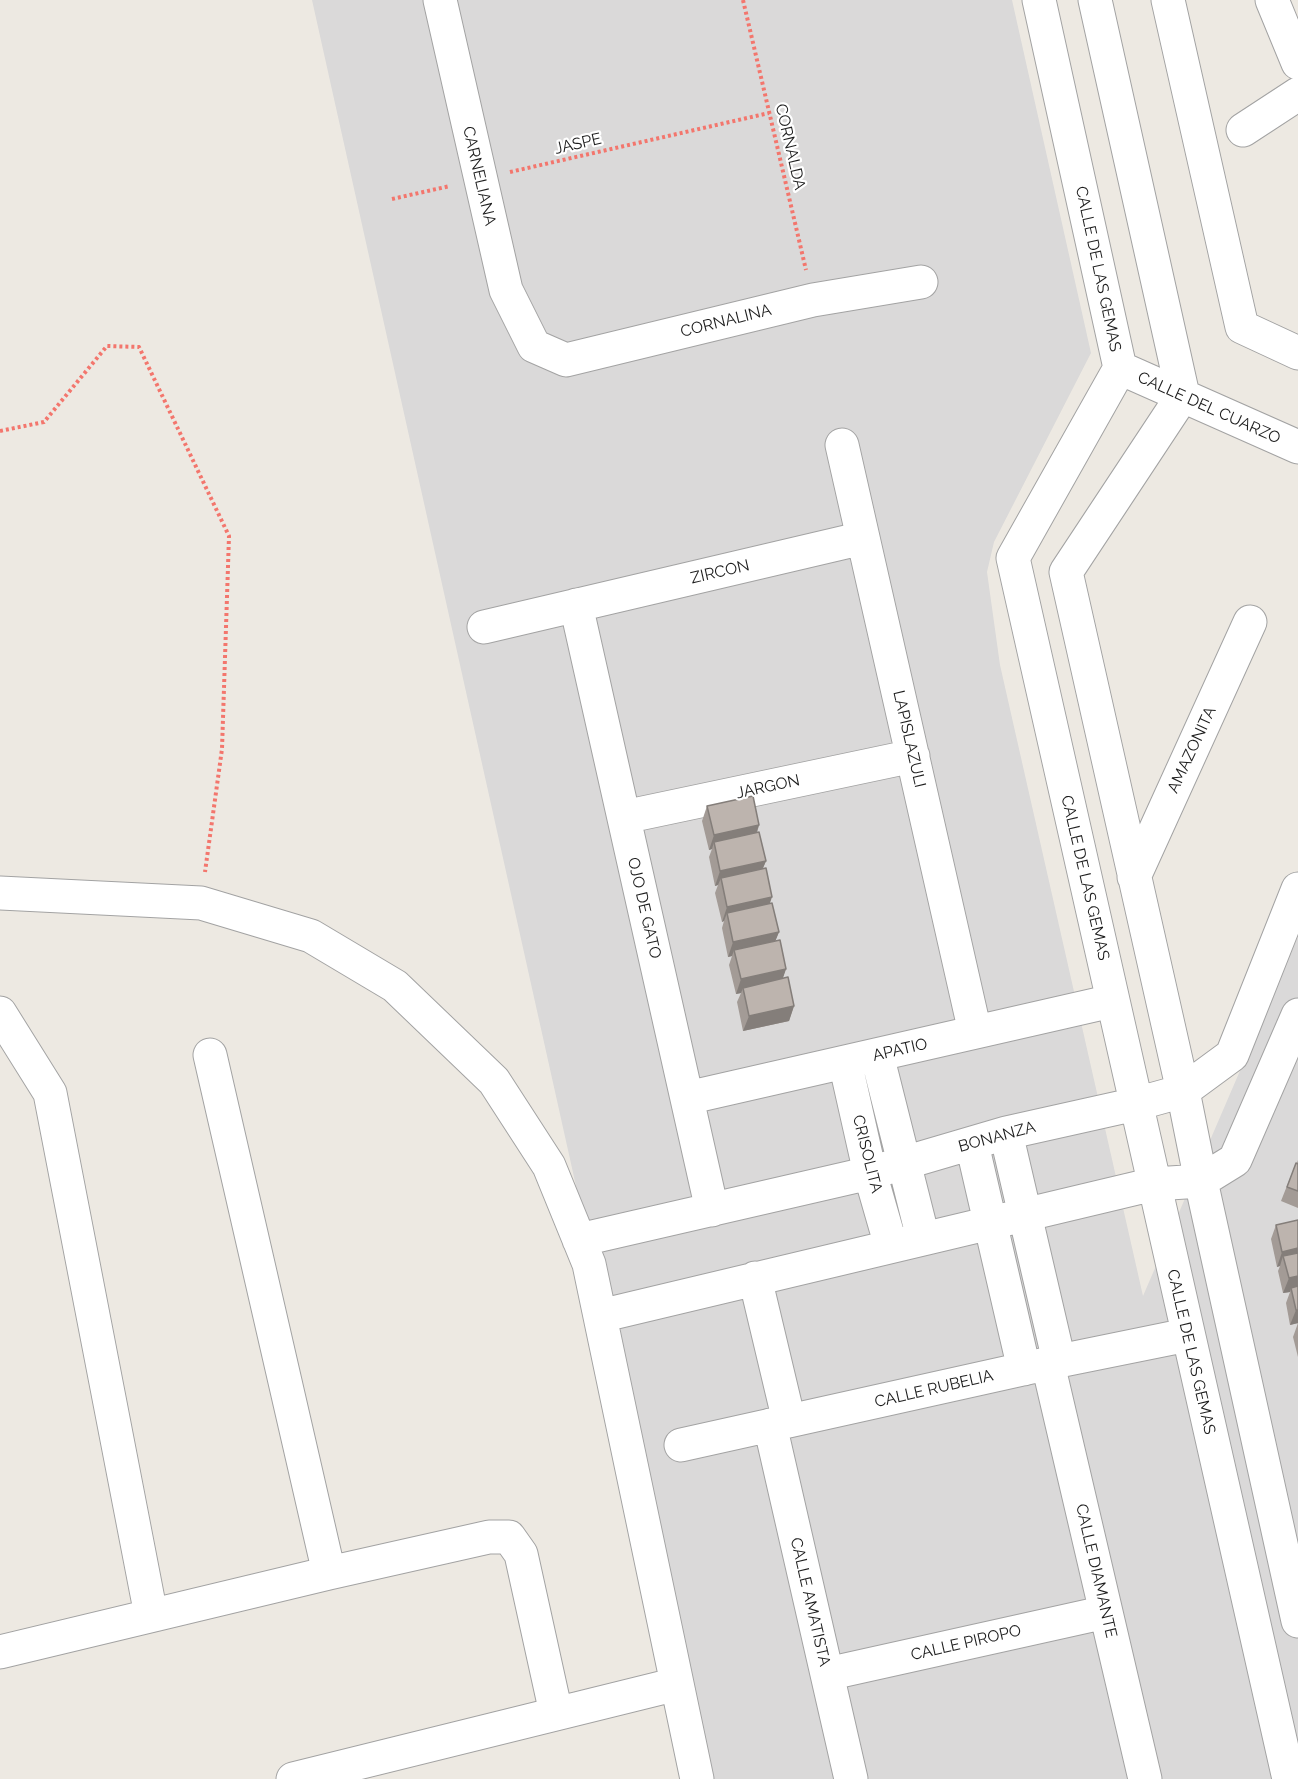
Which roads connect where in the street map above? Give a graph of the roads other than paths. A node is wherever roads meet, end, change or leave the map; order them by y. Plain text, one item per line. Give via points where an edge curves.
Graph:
1 (440, 0) edge
2 (1039, 0) edge
3 (1095, 0) edge
4 (1168, 0) edge
5 (1272, 0) edge
6 (1298, 63) edge
7 (1298, 94) edge
8 (1243, 130) dead end
9 (921, 282) dead end
10 (534, 346) joint
11 (1298, 353) edge
12 (1120, 368) junction
13 (1183, 395) junction
14 (842, 445) dead end
15 (1298, 447) edge
16 (863, 538) junction
17 (576, 605) junction
18 (1250, 622) dead end
19 (484, 627) dead end
20 (913, 756) junction
21 (624, 817) junction
22 (1134, 877) junction
23 (1298, 889) edge
24 (8, 900) edge
25 (1112, 1001) junction
26 (0, 1013) edge
27 (1298, 1015) edge
28 (975, 1032) junction
29 (210, 1055) dead end
30 (877, 1055) junction
31 (845, 1062) junction
32 (1183, 1091) junction
33 (687, 1098) junction
34 (1136, 1104) junction
35 (1006, 1132) junction
36 (972, 1144) junction
37 (902, 1163) junction
38 (870, 1173) junction
39 (1201, 1181) junction
40 (1154, 1184) junction
41 (712, 1210) junction
42 (1025, 1214) junction
43 (990, 1222) junction
44 (922, 1238) junction
45 (579, 1240) junction
46 (891, 1246) junction
47 (755, 1278) junction
48 (600, 1316) junction
49 (1187, 1335) junction
50 (1044, 1364) junction
51 (779, 1423) junction
52 (681, 1445) dead end
53 (329, 1573) junction
54 (1106, 1612) junction
55 (151, 1615) junction
56 (1298, 1621) edge
57 (0, 1652) edge
58 (827, 1674) junction
59 (677, 1684) junction
60 (556, 1713) junction
61 (293, 1779) edge
62 (698, 1779) edge
63 (851, 1779) edge
64 (1145, 1779) edge
65 (1288, 1779) edge

1 - 10 street, CARNELIANA via 506,290
2 - 12 street, CALLE DE LAS GEMAS
3 - 13 street
4 - 11 street via 1242,327
5 - 6 street
7 - 8 street
9 - 10 street, CORNALINA via 813,300 566,360
12 - 13 street, CALLE DEL CUARZO
12 - 25 street, CALLE DE LAS GEMAS via 1013,558
13 - 15 street, CALLE DEL CUARZO
13 - 22 street via 1066,572
14 - 16 street, LAPISLAZULI
16 - 17 street, ZIRCON
16 - 20 street, LAPISLAZULI
17 - 19 street, ZIRCON
17 - 21 street, OJO DE GATO
18 - 22 street, AMAZONITA
20 - 21 street, JARGON
20 - 28 street, LAPISLAZULI
21 - 33 street, OJO DE GATO
22 - 32 street
23 - 32 street, BONANZA via 1232,1055
24 - 45 street via 201,903 310,936 395,986 494,1082 549,1166
25 - 28 street, APATIO
25 - 34 street, CALLE DE LAS GEMAS
26 - 55 street via 50,1093
27 - 39 street via 1235,1160
28 - 30 street, APATIO
29 - 53 street
30 - 31 street, APATIO
30 - 37 street, CRISOLITA
31 - 33 street, APATIO
31 - 38 street, CRISOLITA
32 - 34 street, BONANZA
32 - 39 street
33 - 41 street, OJO DE GATO
34 - 35 street, BONANZA
34 - 40 street, CALLE DE LAS GEMAS
35 - 36 street, BONANZA
35 - 42 street, CALLE DIAMANTE
36 - 37 street, BONANZA
36 - 43 street, CALLE DIAMANTE
37 - 38 street, BONANZA
37 - 44 street, CRISOLITA
38 - 41 street, BONANZA
38 - 46 street, CRISOLITA
39 - 40 street
39 - 56 street
40 - 42 street
40 - 49 street, CALLE DE LAS GEMAS
41 - 45 street, BONANZA
42 - 43 street
42 - 50 street, CALLE DIAMANTE
43 - 44 street
43 - 50 street, CALLE DIAMANTE
44 - 46 street
45 - 48 street via 589,1264
46 - 47 street
47 - 48 street
47 - 51 street, CALLE AMATISTA
48 - 59 street
49 - 50 street, CALLE RUBELIA
49 - 65 street, CALLE DE LAS GEMAS
50 - 51 street, CALLE RUBELIA
50 - 54 street, CALLE DIAMANTE
51 - 52 street, CALLE RUBELIA
51 - 58 street, CALLE AMATISTA
53 - 55 street
53 - 60 street via 489,1537 509,1537 521,1554
54 - 58 street, CALLE PIROPO
54 - 64 street, CALLE DIAMANTE
55 - 57 street
58 - 63 street, CALLE AMATISTA
59 - 60 street
59 - 62 street
60 - 61 street

